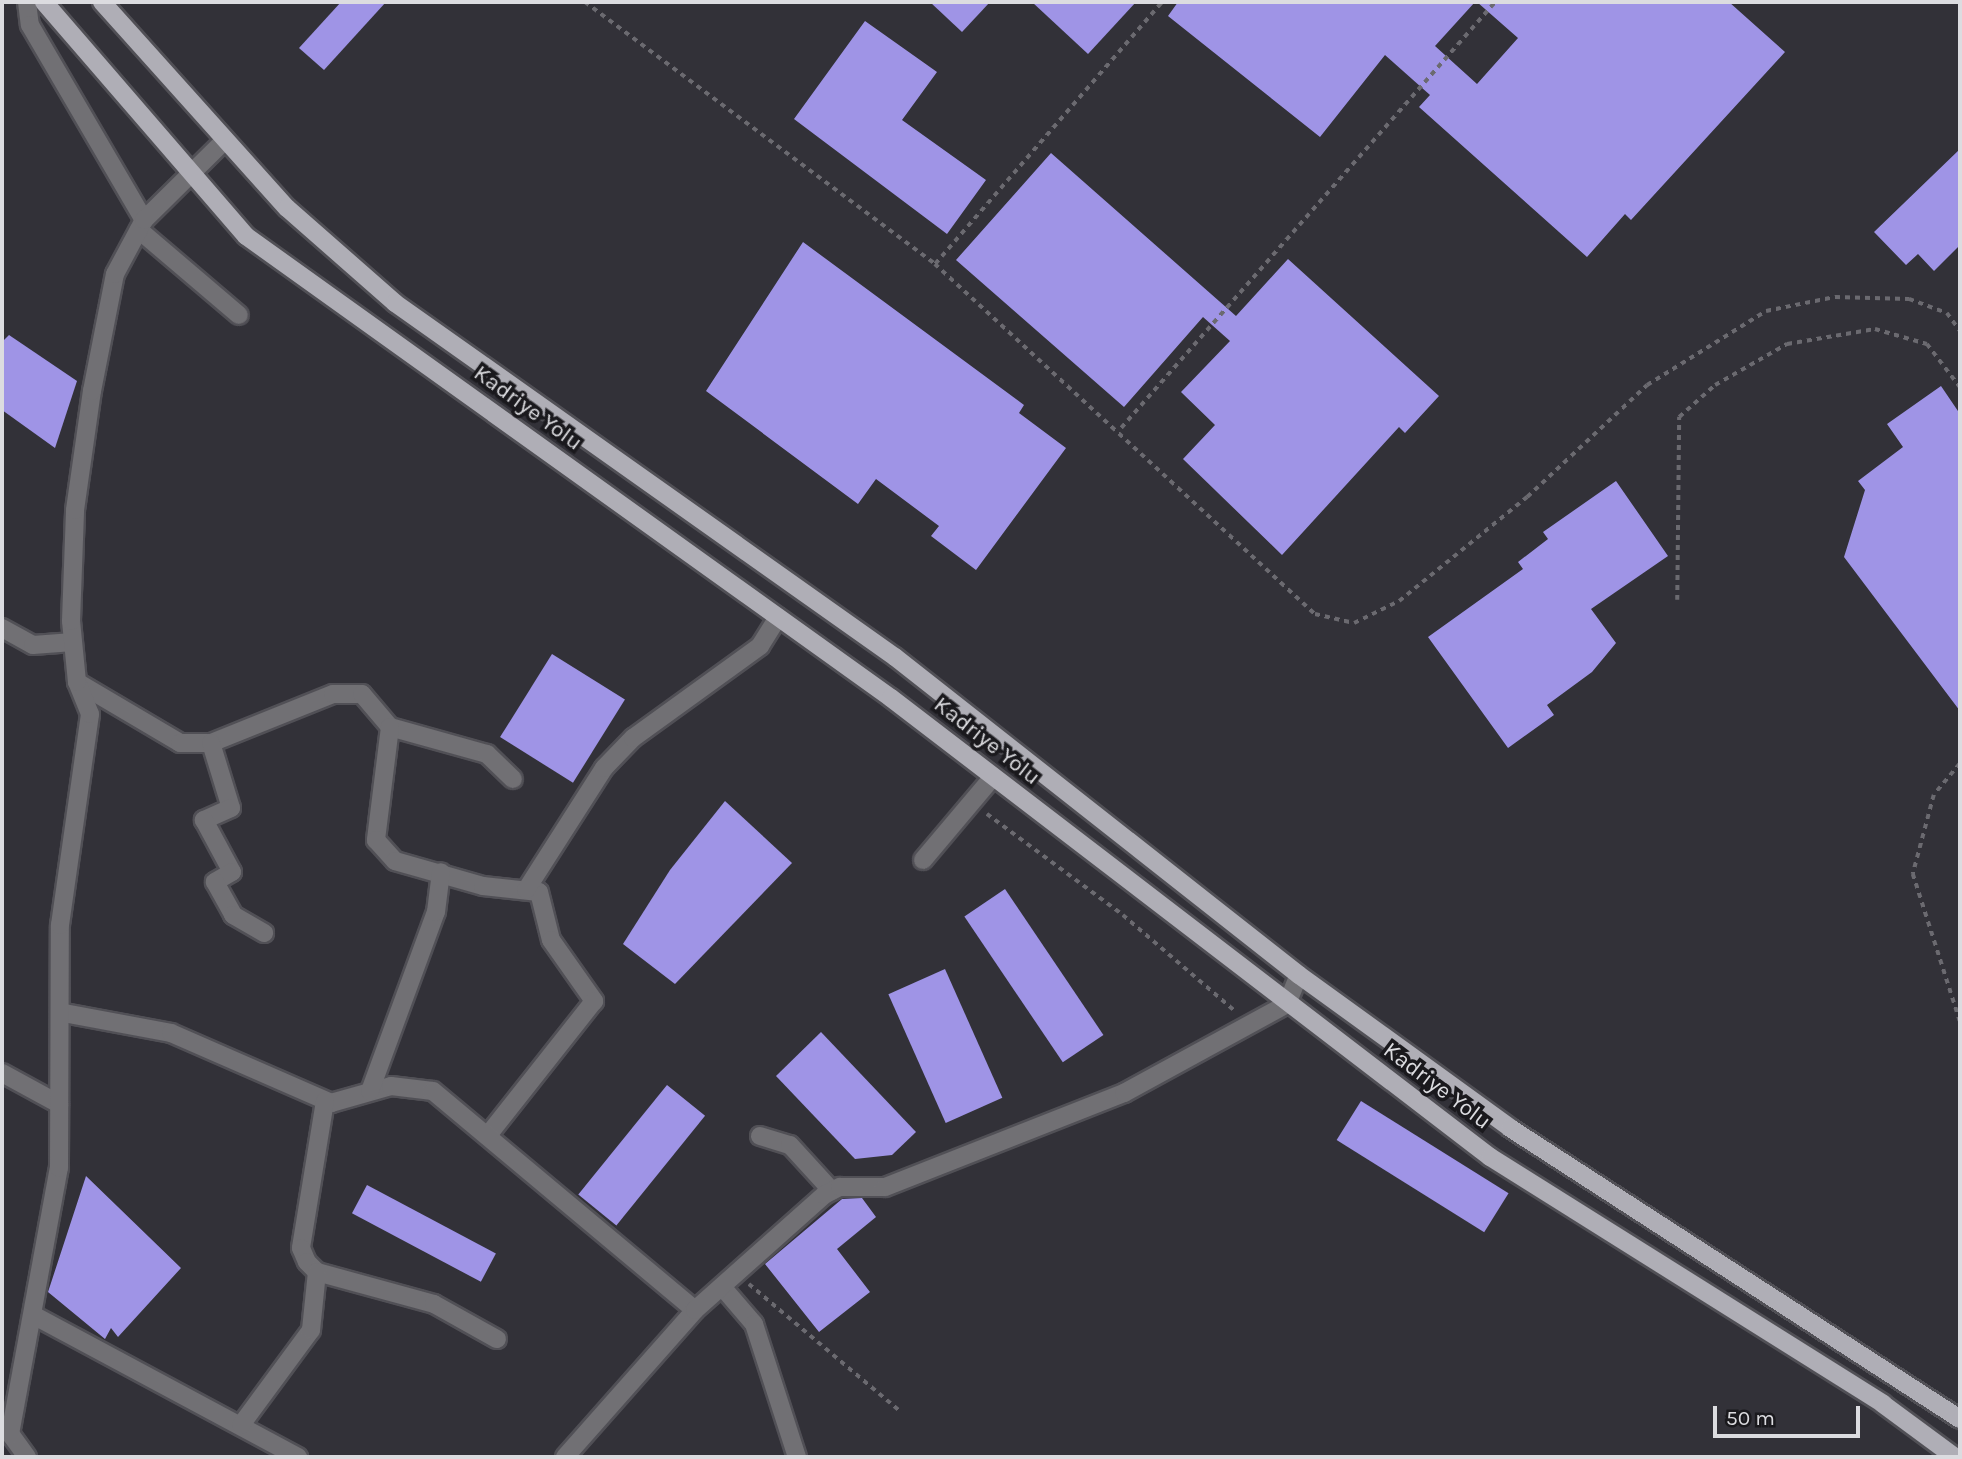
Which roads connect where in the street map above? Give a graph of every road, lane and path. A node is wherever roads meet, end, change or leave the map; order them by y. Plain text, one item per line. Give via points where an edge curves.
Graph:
1 (27, 2) edge
2 (44, 2) edge
3 (102, 2) edge
4 (585, 2) edge
5 (1162, 2) edge
6 (1495, 2) edge
7 (225, 140) junction
8 (191, 171) junction
9 (141, 225) junction
10 (934, 264) junction
11 (239, 314) dead end
12 (1960, 331) edge
13 (1960, 387) edge
14 (1121, 429) junction
15 (1677, 600) dead end
16 (778, 617) junction
17 (2, 628) edge
18 (73, 642) junction
19 (77, 682) junction
20 (390, 727) junction
21 (211, 743) junction
22 (1960, 764) edge
23 (993, 777) junction
24 (513, 779) dead end
25 (974, 805) junction
26 (923, 860) dead end
27 (441, 872) junction
28 (526, 890) junction
29 (264, 933) dead end
30 (1299, 975) junction
31 (1287, 1004) junction
32 (64, 1013) junction
33 (1960, 1021) edge
34 (1250, 1024) junction
35 (2, 1073) edge
36 (370, 1091) junction
37 (326, 1101) junction
38 (59, 1104) junction
39 (488, 1136) junction
40 (760, 1136) dead end
41 (832, 1191) junction
42 (317, 1272) junction
43 (739, 1276) junction
44 (724, 1289) junction
45 (695, 1310) junction
46 (33, 1315) junction
47 (497, 1339) dead end
48 (900, 1411) dead end
49 (1960, 1419) edge
50 (241, 1424) junction
51 (6, 1430) edge
52 (27, 1457) edge
53 (298, 1457) edge
54 (565, 1457) edge
55 (797, 1457) edge
56 (1955, 1457) edge

1 - 9 street via 30,25
2 - 8 main road, Kadriye Yolu
3 - 7 main road, Kadriye Yolu
4 - 10 path
5 - 10 path
6 - 14 path
7 - 8 street
7 - 30 main road, Kadriye Yolu via 287,208 395,303 895,657
8 - 9 street
8 - 16 main road, Kadriye Yolu via 246,236
9 - 11 street
9 - 18 street via 115,274 92,391 75,510
10 - 14 path
12 - 14 path via 1947,313 1909,299 1835,297 1766,311 1647,385 1527,497 1399,601 1353,623 1315,614
13 - 15 path via 1927,344 1875,329 1787,344 1715,385 1679,417
16 - 23 main road, Kadriye Yolu
16 - 28 street via 760,646 633,738 604,768
17 - 18 street via 33,645
18 - 19 street
19 - 21 street via 180,743
19 - 32 street via 90,714 60,925
20 - 21 street via 362,694 333,694
20 - 24 street via 487,754
20 - 27 street via 376,840 395,861
21 - 29 street via 231,808 204,820 232,872 215,882 233,915
22 - 33 path via 1934,795 1913,874
23 - 25 street
23 - 31 main road, Kadriye Yolu
25 - 26 street
25 - 34 path via 1123,915
27 - 28 street
27 - 36 street via 436,912
28 - 39 street via 539,891 551,940 594,1001
30 - 31 street
30 - 49 main road, Kadriye Yolu via 1608,1196 1778,1297
31 - 34 street
31 - 56 main road, Kadriye Yolu via 1490,1157 1883,1405
32 - 37 street via 172,1033
32 - 38 street
34 - 41 street via 1124,1093 884,1187
35 - 38 street
36 - 37 street
36 - 39 street via 433,1091
37 - 42 street via 301,1248
38 - 46 street via 51,1236
39 - 45 street
40 - 41 street via 790,1145
41 - 43 street
42 - 47 street via 434,1304
42 - 50 street via 311,1330
43 - 44 street
43 - 48 path
44 - 45 street
44 - 55 street via 754,1324
45 - 54 street
46 - 50 street
46 - 51 street
50 - 53 street
51 - 52 street

